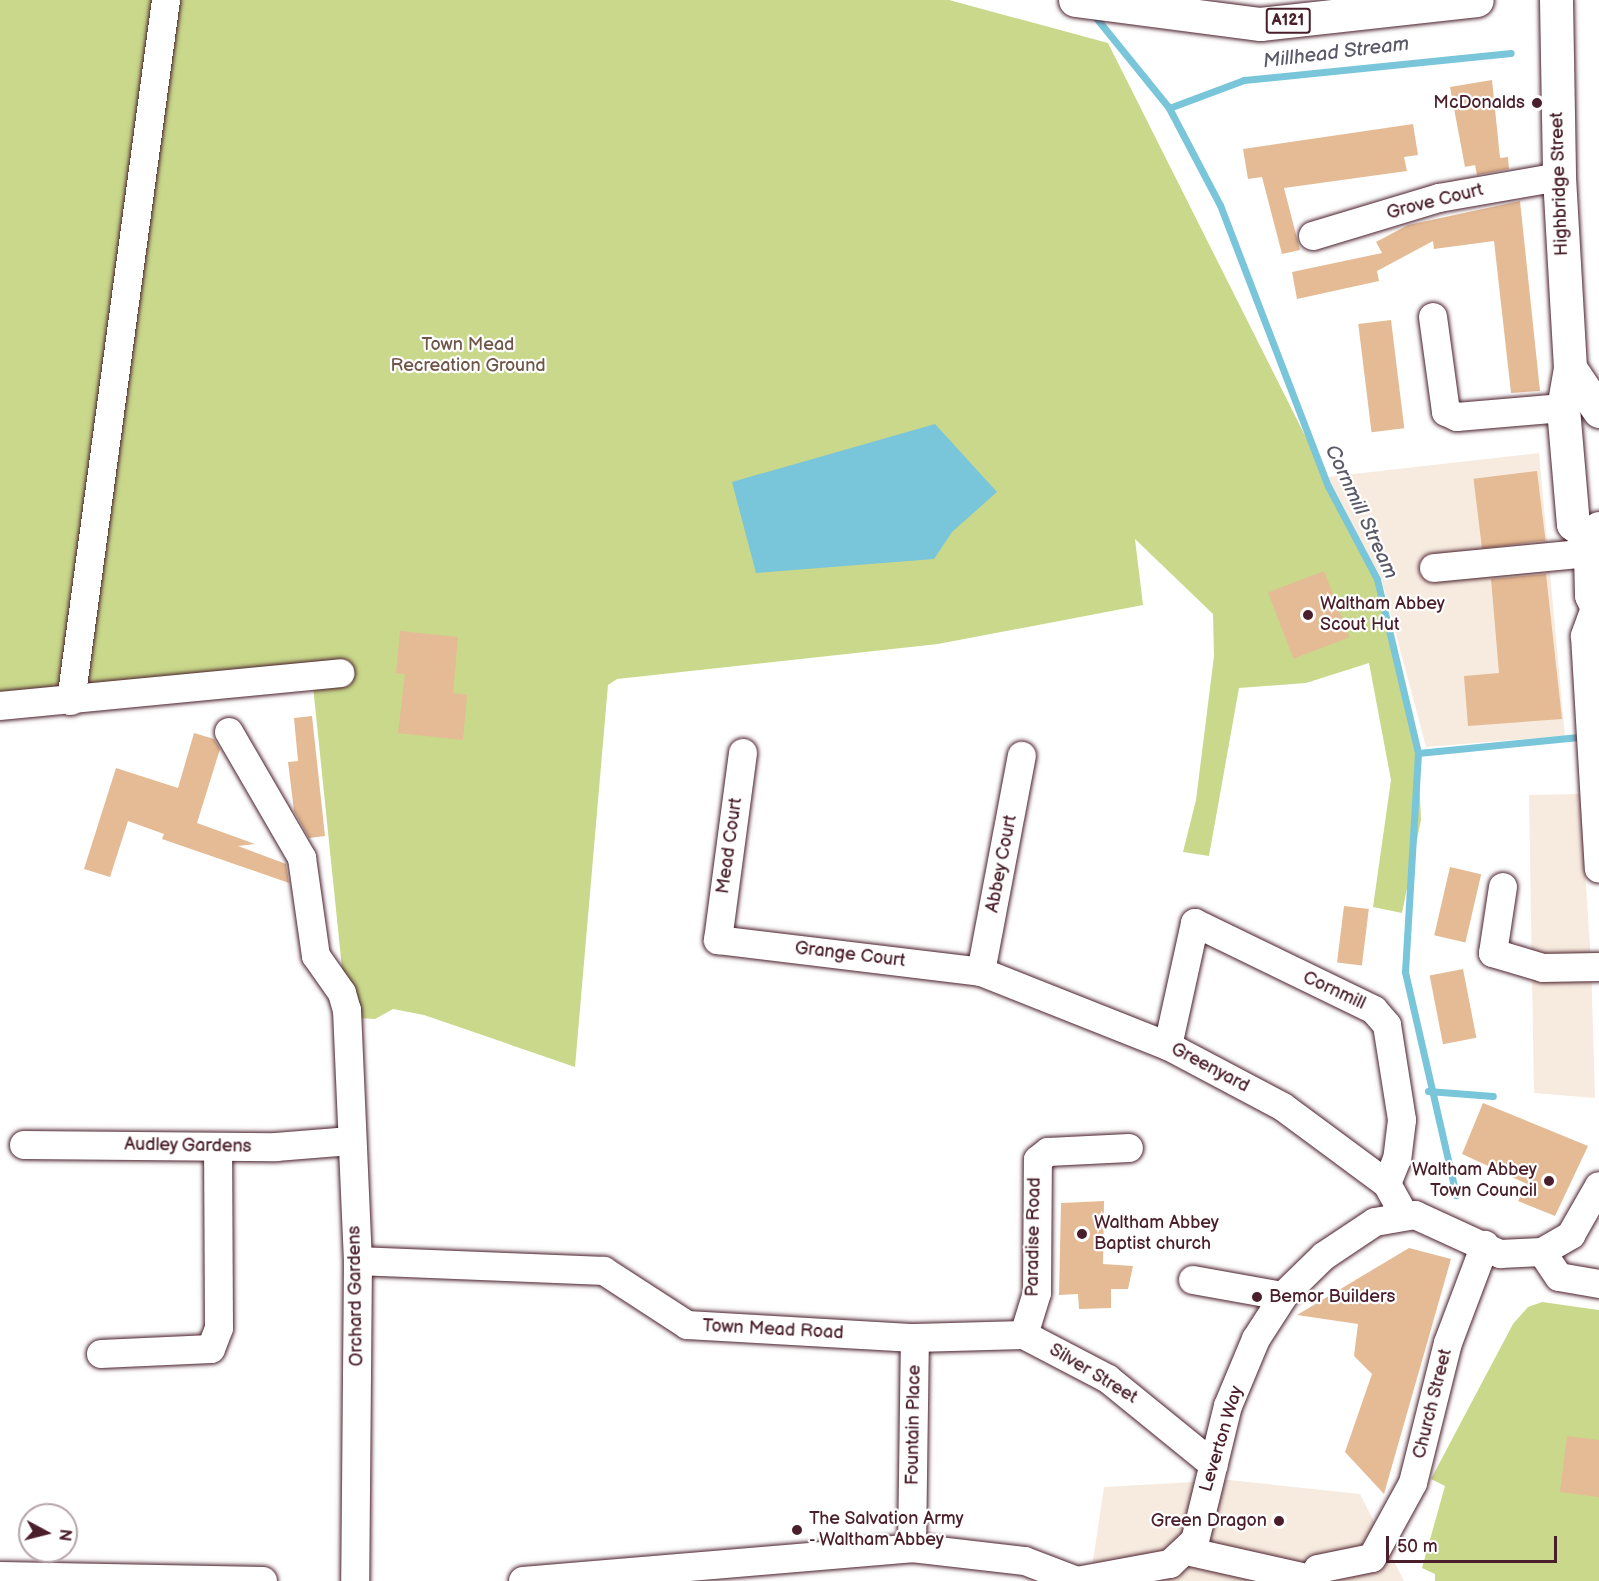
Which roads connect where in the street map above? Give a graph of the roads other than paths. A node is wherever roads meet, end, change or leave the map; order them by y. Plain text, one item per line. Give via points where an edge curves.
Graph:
1 (166, 0) edge
2 (1075, 0) edge
3 (1477, 0) edge
4 (1556, 0) edge
5 (1143, 6) edge
6 (1375, 6) edge
7 (1559, 177) junction
8 (1313, 236) dead end
9 (1433, 317) dead end
10 (1570, 368) junction
11 (1563, 408) junction
12 (1599, 411) edge
13 (1594, 540) edge
14 (1434, 568) dead end
15 (1597, 610) edge
16 (340, 674) dead end
17 (1594, 693) edge
18 (71, 701) junction
19 (0, 706) edge
20 (229, 732) dead end
21 (743, 753) dead end
22 (1597, 755) edge
23 (1022, 756) dead end
24 (1599, 869) edge
25 (1503, 887) dead end
26 (718, 940) joint
27 (1599, 967) edge
28 (981, 972) junction
29 (1168, 1046) junction
30 (351, 1141) junction
31 (24, 1144) dead end
32 (218, 1147) junction
33 (1129, 1148) dead end
34 (1387, 1184) junction
35 (1595, 1196) edge
36 (1404, 1215) junction
37 (1485, 1245) junction
38 (1542, 1252) junction
39 (358, 1261) junction
40 (1193, 1280) dead end
41 (1599, 1284) edge
42 (1283, 1296) junction
43 (1024, 1335) junction
44 (915, 1338) junction
45 (101, 1354) dead end
46 (1214, 1465) junction
47 (912, 1548) junction
48 (1186, 1551) junction
49 (0, 1576) edge
50 (607, 1578) edge
51 (227, 1580) edge
52 (1316, 1580) edge
53 (263, 1581) edge
54 (354, 1581) edge
55 (523, 1581) edge
56 (1077, 1581) edge

1 - 18 street
2 - 5 main road, A121
3 - 6 main road, A121
4 - 7 main road, Highbridge Street
5 - 6 main road, A121 via 1200,19 1260,24
7 - 8 street, Grove Court via 1439,198
7 - 10 main road, Highbridge Street
9 - 11 street via 1442,405 1446,412 1457,417
10 - 11 main road, Highbridge Street
10 - 12 main road
11 - 13 main road, Highbridge Street via 1573,525
13 - 14 street
13 - 15 main road
15 - 17 street via 1585,636
16 - 18 street
17 - 22 street
18 - 19 street
20 - 30 street, Orchard Gardens via 302,858 316,956 342,993 347,1010
21 - 26 street, Mead Court
22 - 24 street
23 - 28 street, Abbey Court
25 - 27 street via 1493,953 1543,968
26 - 28 street, Grange Court
28 - 29 street, Greenyard
29 - 34 street, Greenyard via 1283,1107
29 - 34 street, Cornmill via 1195,923 1374,1010 1387,1025 1402,1120 1397,1159
30 - 32 street, Audley Gardens
30 - 39 street, Orchard Gardens
31 - 32 street, Audley Gardens
32 - 45 street via 219,1328 211,1349
33 - 43 street, Paradise Road via 1048,1152 1038,1160 1037,1293
34 - 36 street, Greenyard
35 - 38 street, Leverton Way via 1566,1239
36 - 37 street, Leverton Way via 1432,1219
36 - 42 street, Leverton Way via 1355,1232
37 - 38 street, Leverton Way via 1500,1254
37 - 52 street, Church Street via 1448,1343 1413,1484 1372,1558 1318,1569
38 - 41 street via 1558,1277
39 - 44 street, Town Mead Road via 604,1271 687,1325
39 - 54 street, Orchard Gardens
40 - 42 street
42 - 46 street, Leverton Way via 1256,1339 1228,1406
43 - 44 street, Town Mead Road
43 - 46 street, Silver Street via 1108,1379
44 - 47 street, Fountain Place
46 - 48 street, Leverton Way via 1200,1528
47 - 50 street
47 - 56 street via 1025,1562
48 - 52 street
48 - 56 street, Leverton Way via 1170,1564 1146,1571
49 - 51 street
50 - 55 street
51 - 53 street

